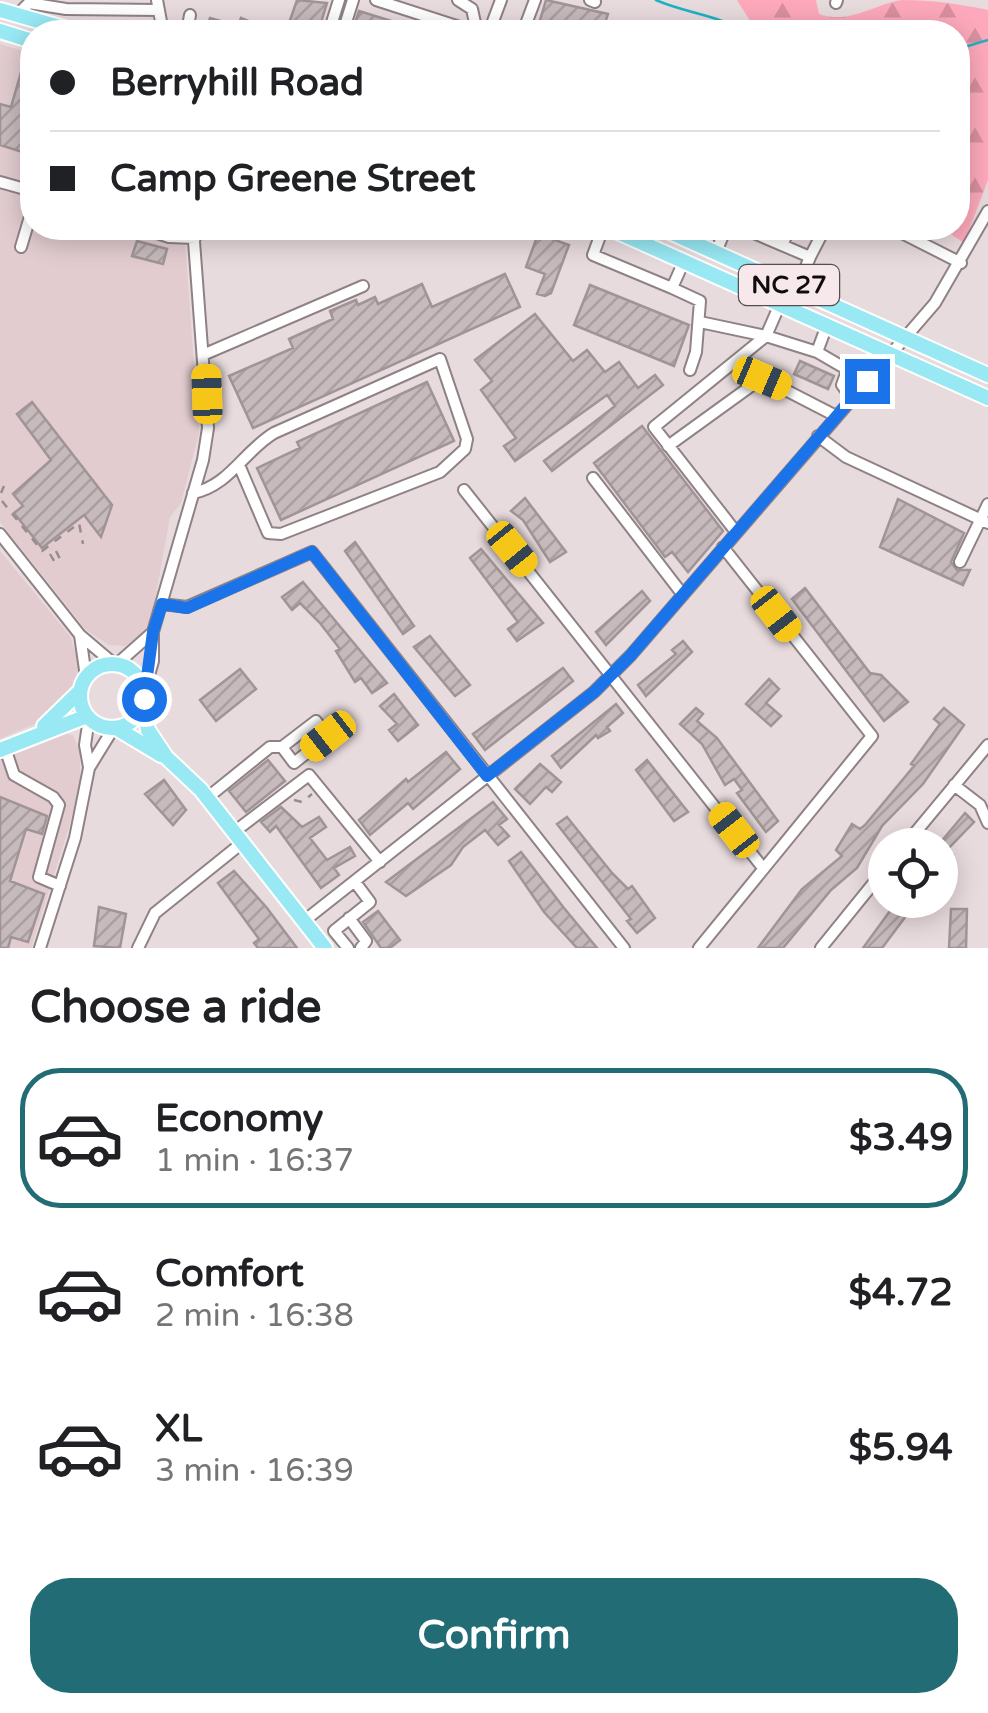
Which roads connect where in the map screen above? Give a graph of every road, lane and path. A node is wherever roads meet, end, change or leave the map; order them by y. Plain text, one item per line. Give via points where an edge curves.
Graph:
1 (376, 0) edge
2 (458, 0) edge
3 (158, 5) edge
4 (72, 9) junction
5 (0, 10) edge
6 (18, 15) junction
7 (190, 15) dead end
8 (35, 20) edge
9 (72, 20) edge
10 (189, 20) edge
11 (438, 20) edge
12 (474, 20) edge
13 (988, 211) edge
14 (23, 240) edge
15 (195, 240) edge
16 (600, 240) edge
17 (634, 240) edge
18 (701, 240) edge
19 (721, 240) edge
20 (770, 240) edge
21 (784, 240) edge
22 (819, 240) edge
23 (916, 240) edge
24 (782, 245) junction
25 (21, 247) dead end
26 (716, 252) junction
27 (810, 258) junction
28 (684, 261) junction
29 (962, 263) junction
30 (363, 286) dead end
31 (672, 288) junction
32 (797, 289) junction
33 (780, 304) junction
34 (700, 322) junction
35 (826, 325) junction
36 (766, 336) junction
37 (904, 337) junction
38 (817, 352) junction
39 (205, 354) junction
40 (890, 354) junction
41 (848, 368) junction
42 (690, 370) dead end
43 (988, 375) edge
44 (867, 381) junction
45 (852, 398) junction
46 (988, 398) edge
47 (836, 416) junction
48 (818, 436) junction
49 (668, 446) junction
50 (238, 464) junction
51 (594, 478) dead end
52 (4, 486) dead end
53 (464, 490) dead end
54 (1, 493) edge
55 (192, 494) junction
56 (2, 501) edge
57 (988, 504) edge
58 (984, 522) edge
59 (25, 530) junction
60 (736, 532) junction
61 (0, 534) edge
62 (18, 535) dead end
63 (83, 544) dead end
64 (723, 547) junction
65 (56, 551) dead end
66 (50, 554) dead end
67 (960, 562) dead end
68 (683, 594) junction
69 (162, 604) junction
70 (153, 632) junction
71 (80, 635) junction
72 (115, 664) junction
73 (612, 675) junction
74 (83, 684) junction
75 (144, 700) junction
76 (88, 717) junction
77 (115, 728) junction
78 (32, 736) junction
79 (988, 745) edge
80 (282, 747) dead end
81 (2, 749) edge
82 (166, 757) junction
83 (89, 768) junction
84 (487, 776) junction
85 (954, 785) junction
86 (318, 790) dead end
87 (207, 798) junction
88 (286, 804) dead end
89 (59, 816) junction
90 (78, 821) junction
91 (988, 823) edge
92 (919, 828) edge
93 (238, 838) junction
94 (380, 862) junction
95 (764, 868) junction
96 (355, 882) junction
97 (60, 886) junction
98 (868, 890) edge
99 (326, 903) junction
100 (304, 921) junction
101 (342, 924) junction
102 (322, 945) edge
103 (701, 947) edge
104 (40, 948) edge
105 (138, 948) edge
106 (348, 948) edge
107 (361, 948) edge
108 (624, 948) edge
109 (821, 948) edge

1 - 11 street
2 - 12 street via 472,9
3 - 4 street
4 - 6 street via 30,3
4 - 9 street
5 - 6 main road
6 - 8 main road
7 - 10 street
13 - 29 street
14 - 25 street
15 - 39 street
16 - 31 street via 593,255
17 - 28 main road, NC 27
18 - 26 main road, NC 27
19 - 26 street
20 - 24 street
21 - 24 street
22 - 27 street
23 - 29 street
24 - 27 street
26 - 32 main road, NC 27
27 - 32 street
28 - 31 street
28 - 33 main road, NC 27
29 - 37 street
30 - 39 street
31 - 34 street via 700,301
32 - 37 main road, NC 27
33 - 35 main road, NC 27
33 - 36 street
34 - 36 street
34 - 42 street
35 - 38 street
35 - 40 main road, NC 27
36 - 38 street
36 - 49 street via 654,427
37 - 40 street
37 - 43 main road, NC 27
38 - 41 street
39 - 55 street via 208,428
40 - 44 street
40 - 46 main road, NC 27
41 - 44 street
41 - 45 street via 842,386
44 - 45 street
45 - 47 street
47 - 48 street
47 - 49 street via 762,378
48 - 58 street
48 - 60 street
49 - 60 street
50 - 50 street via 274,433 440,359 467,438 465,449 440,472 281,534 268,534
50 - 55 street
51 - 68 street
52 - 54 path
53 - 73 street
55 - 69 street
56 - 59 path
57 - 58 street
58 - 67 street
59 - 62 path
59 - 63 path via 42,552 79,523
60 - 64 street
61 - 71 street
64 - 68 street
64 - 95 street via 872,736
65 - 66 path via 60,567
68 - 73 street
69 - 70 street
69 - 84 street via 187,608 312,552
70 - 72 street
70 - 75 street
71 - 72 street
71 - 74 street
72 - 74 main road via 100,666
72 - 75 main road via 136,674
73 - 84 street
73 - 95 street
74 - 76 main road
74 - 78 main road
75 - 77 main road via 132,722
75 - 82 main road via 148,730
76 - 77 main road
76 - 78 main road
76 - 83 street
77 - 82 main road
77 - 83 street
78 - 81 main road
79 - 85 street
80 - 87 street via 270,747
81 - 89 street via 14,775 54,797
82 - 87 main road
83 - 90 street
84 - 94 street
84 - 108 street
85 - 91 street via 980,805
85 - 92 street
86 - 88 path
87 - 93 main road
89 - 90 street
89 - 97 street via 38,878
90 - 97 street
93 - 94 street via 310,775
93 - 100 main road
93 - 105 street via 160,908
94 - 96 street
95 - 103 street
96 - 99 street
96 - 101 street via 370,902
97 - 104 street
98 - 109 street
99 - 100 street
99 - 101 street
100 - 102 main road
101 - 102 street
101 - 106 street
101 - 107 street via 366,942

